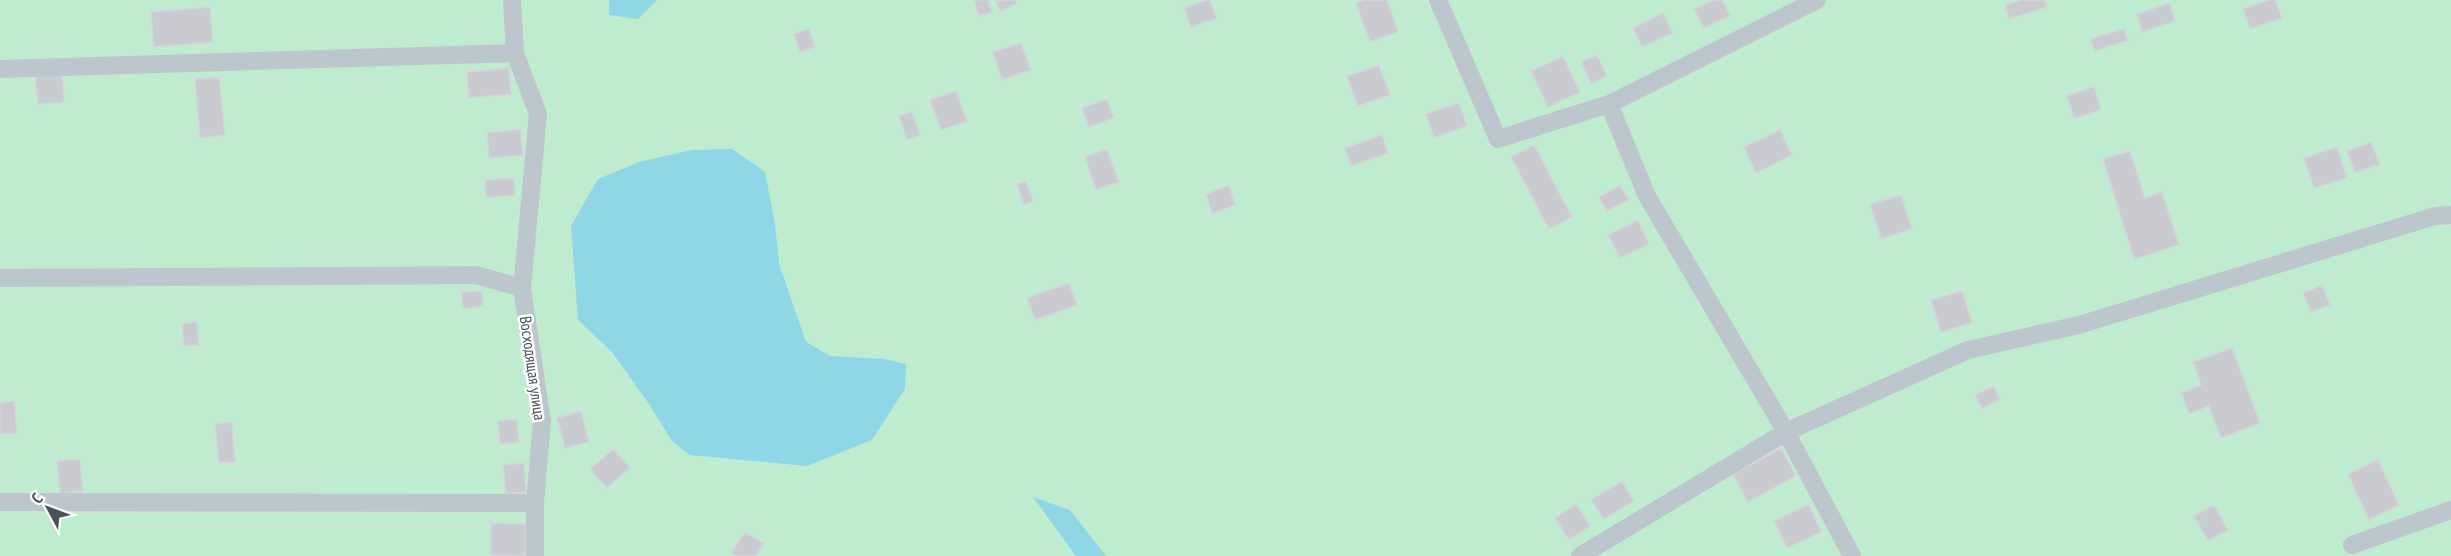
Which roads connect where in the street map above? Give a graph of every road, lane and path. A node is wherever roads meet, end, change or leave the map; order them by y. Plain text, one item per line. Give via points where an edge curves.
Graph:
1 (512, 0) edge
2 (1437, 0) edge
3 (1817, 0) edge
4 (515, 53) junction
5 (0, 69) edge
6 (1609, 104) junction
7 (2451, 215) edge
8 (0, 279) edge
9 (522, 288) junction
10 (1786, 432) junction
11 (0, 502) edge
12 (535, 503) junction
13 (2451, 510) edge
14 (2352, 545) dead end
15 (535, 556) edge
16 (1580, 556) edge
17 (1852, 556) edge

1 - 4 lane, Восходящая улица
2 - 6 lane via 1498,139
3 - 6 lane
4 - 5 lane
4 - 9 lane, Восходящая улица via 538,114
6 - 10 lane via 1647,196
7 - 10 lane via 2434,216 2079,325 1968,350
8 - 9 lane via 476,275
9 - 12 lane, Восходящая улица via 542,421
10 - 16 lane
10 - 17 lane
11 - 12 lane
12 - 15 lane, Восходящая улица
13 - 14 lane

